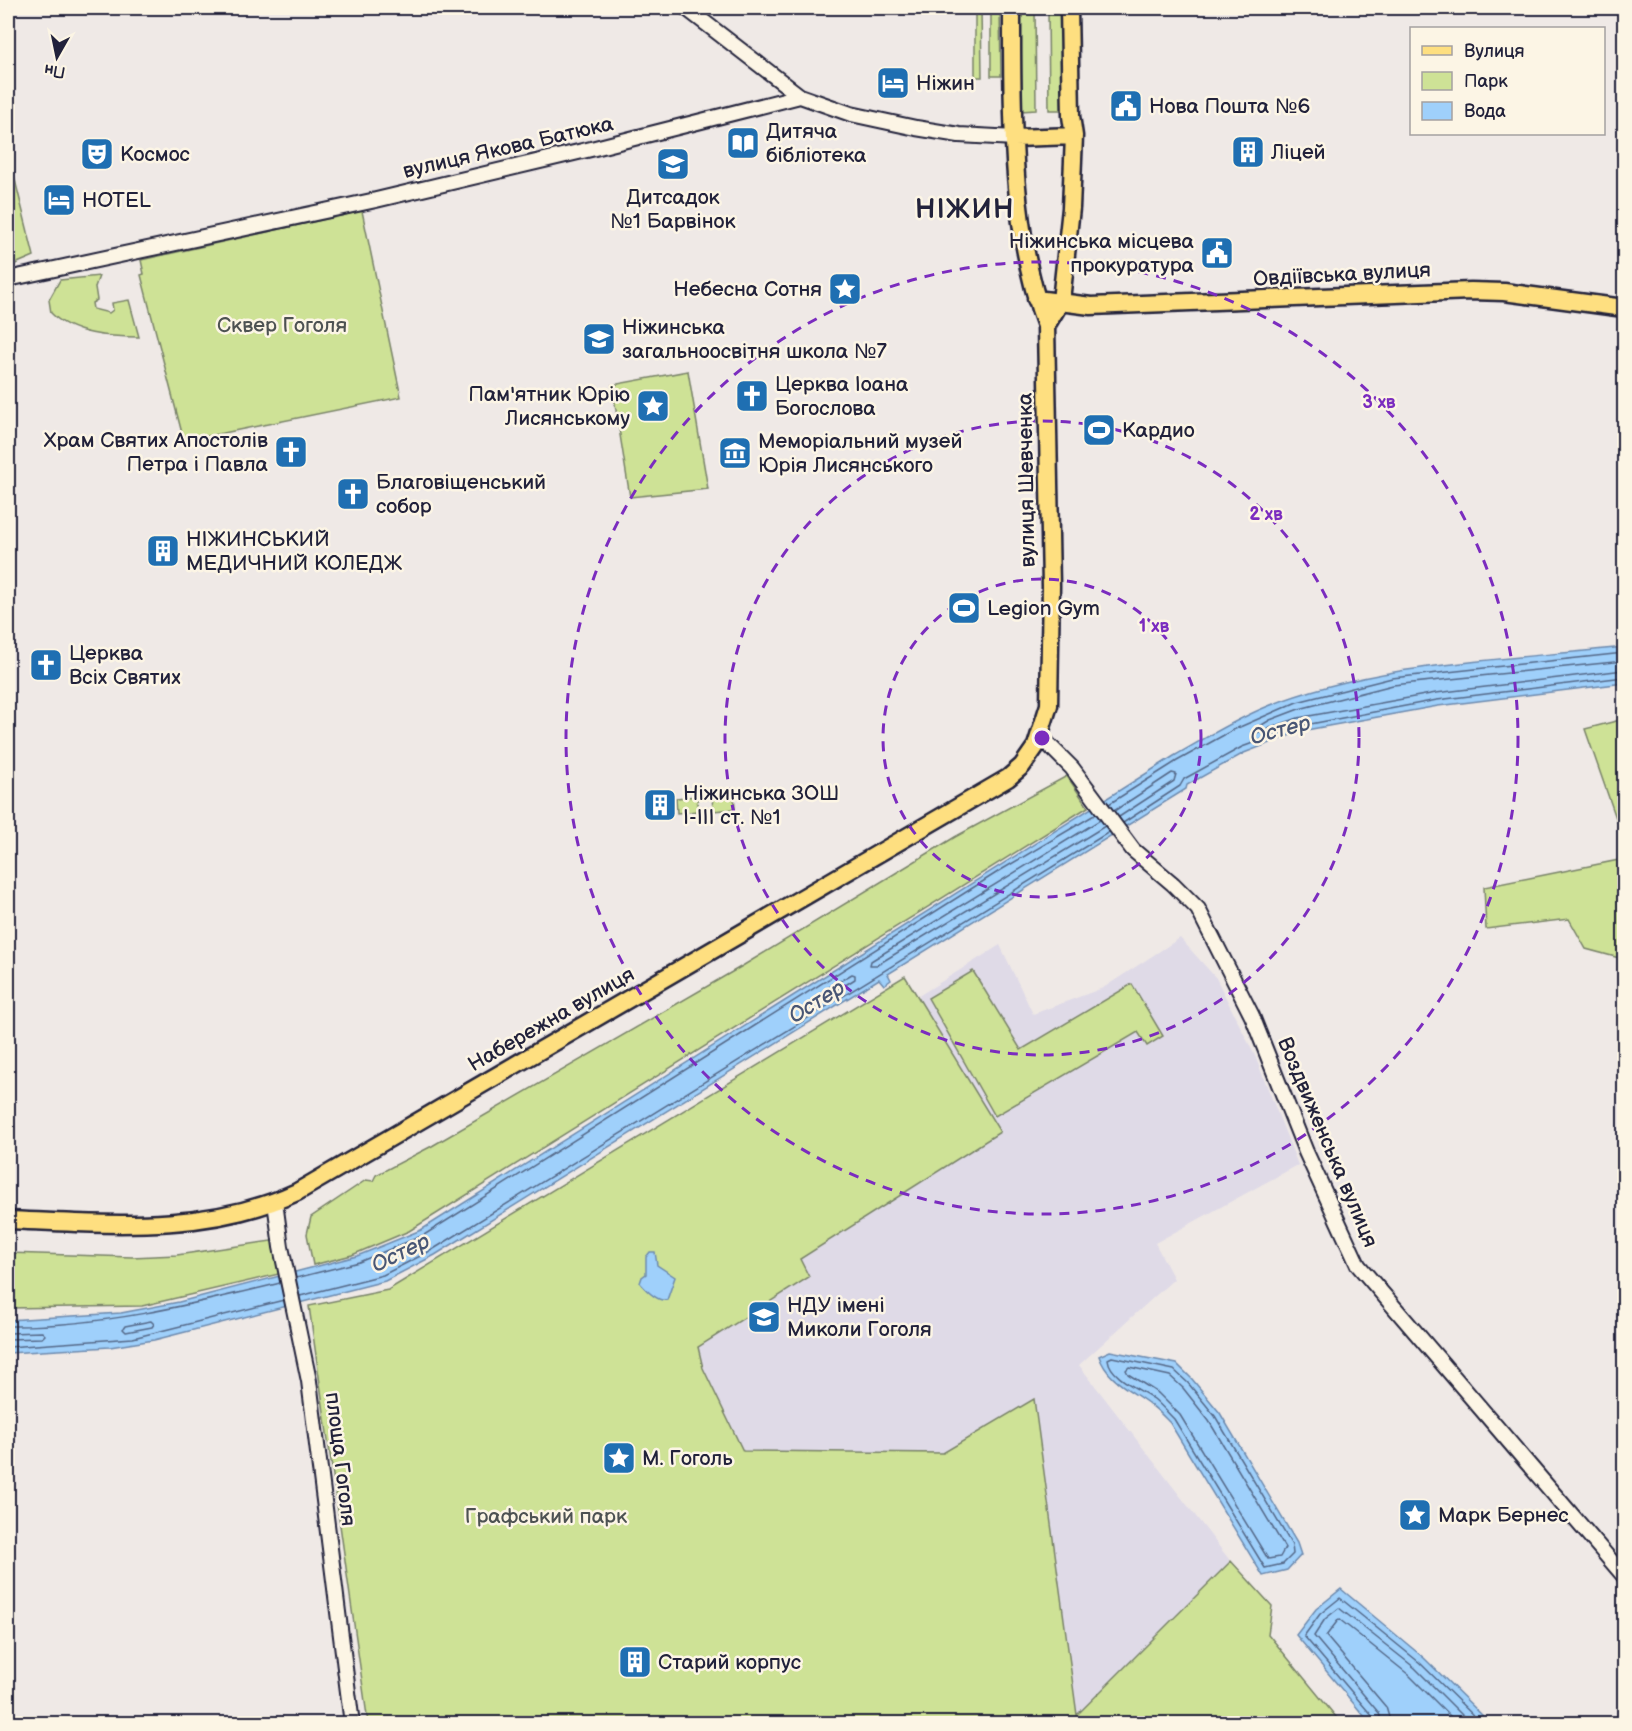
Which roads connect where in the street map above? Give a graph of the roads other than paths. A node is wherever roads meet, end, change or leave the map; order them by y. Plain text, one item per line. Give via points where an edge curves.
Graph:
1 (686, 8) edge
2 (1012, 8) edge
3 (1069, 8) edge
4 (800, 96) junction
5 (1074, 136) junction
6 (1016, 138) junction
7 (8, 279) edge
8 (1036, 299) junction
9 (1061, 301) junction
10 (1624, 308) edge
11 (1046, 326) junction
12 (1049, 705) joint
13 (1041, 737) junction
14 (275, 1202) junction
15 (8, 1220) edge
16 (1624, 1576) edge
17 (352, 1724) edge

1 - 4 street
2 - 6 main road via 1012,119
3 - 5 main road
4 - 6 street via 851,114 916,128
4 - 7 street, вулиця Якова Батюка via 375,200
5 - 6 main road
5 - 9 main road
6 - 8 main road via 1026,256
8 - 9 main road, Овдіївська вулиця
8 - 11 main road
9 - 10 main road, Овдіївська вулиця via 1090,306 1471,291
9 - 11 main road
11 - 12 main road, вулиця Шевченка
12 - 13 main road, Набережна вулиця
13 - 14 main road, Набережна вулиця via 1030,756 1008,778
13 - 16 street, Воздвиженська вулиця via 1072,768 1132,850 1185,896 1207,924 1252,1016 1302,1145 1358,1265
14 - 15 main road, Набережна вулиця via 252,1211 176,1222
14 - 17 street, площа Гоголя via 309,1381

